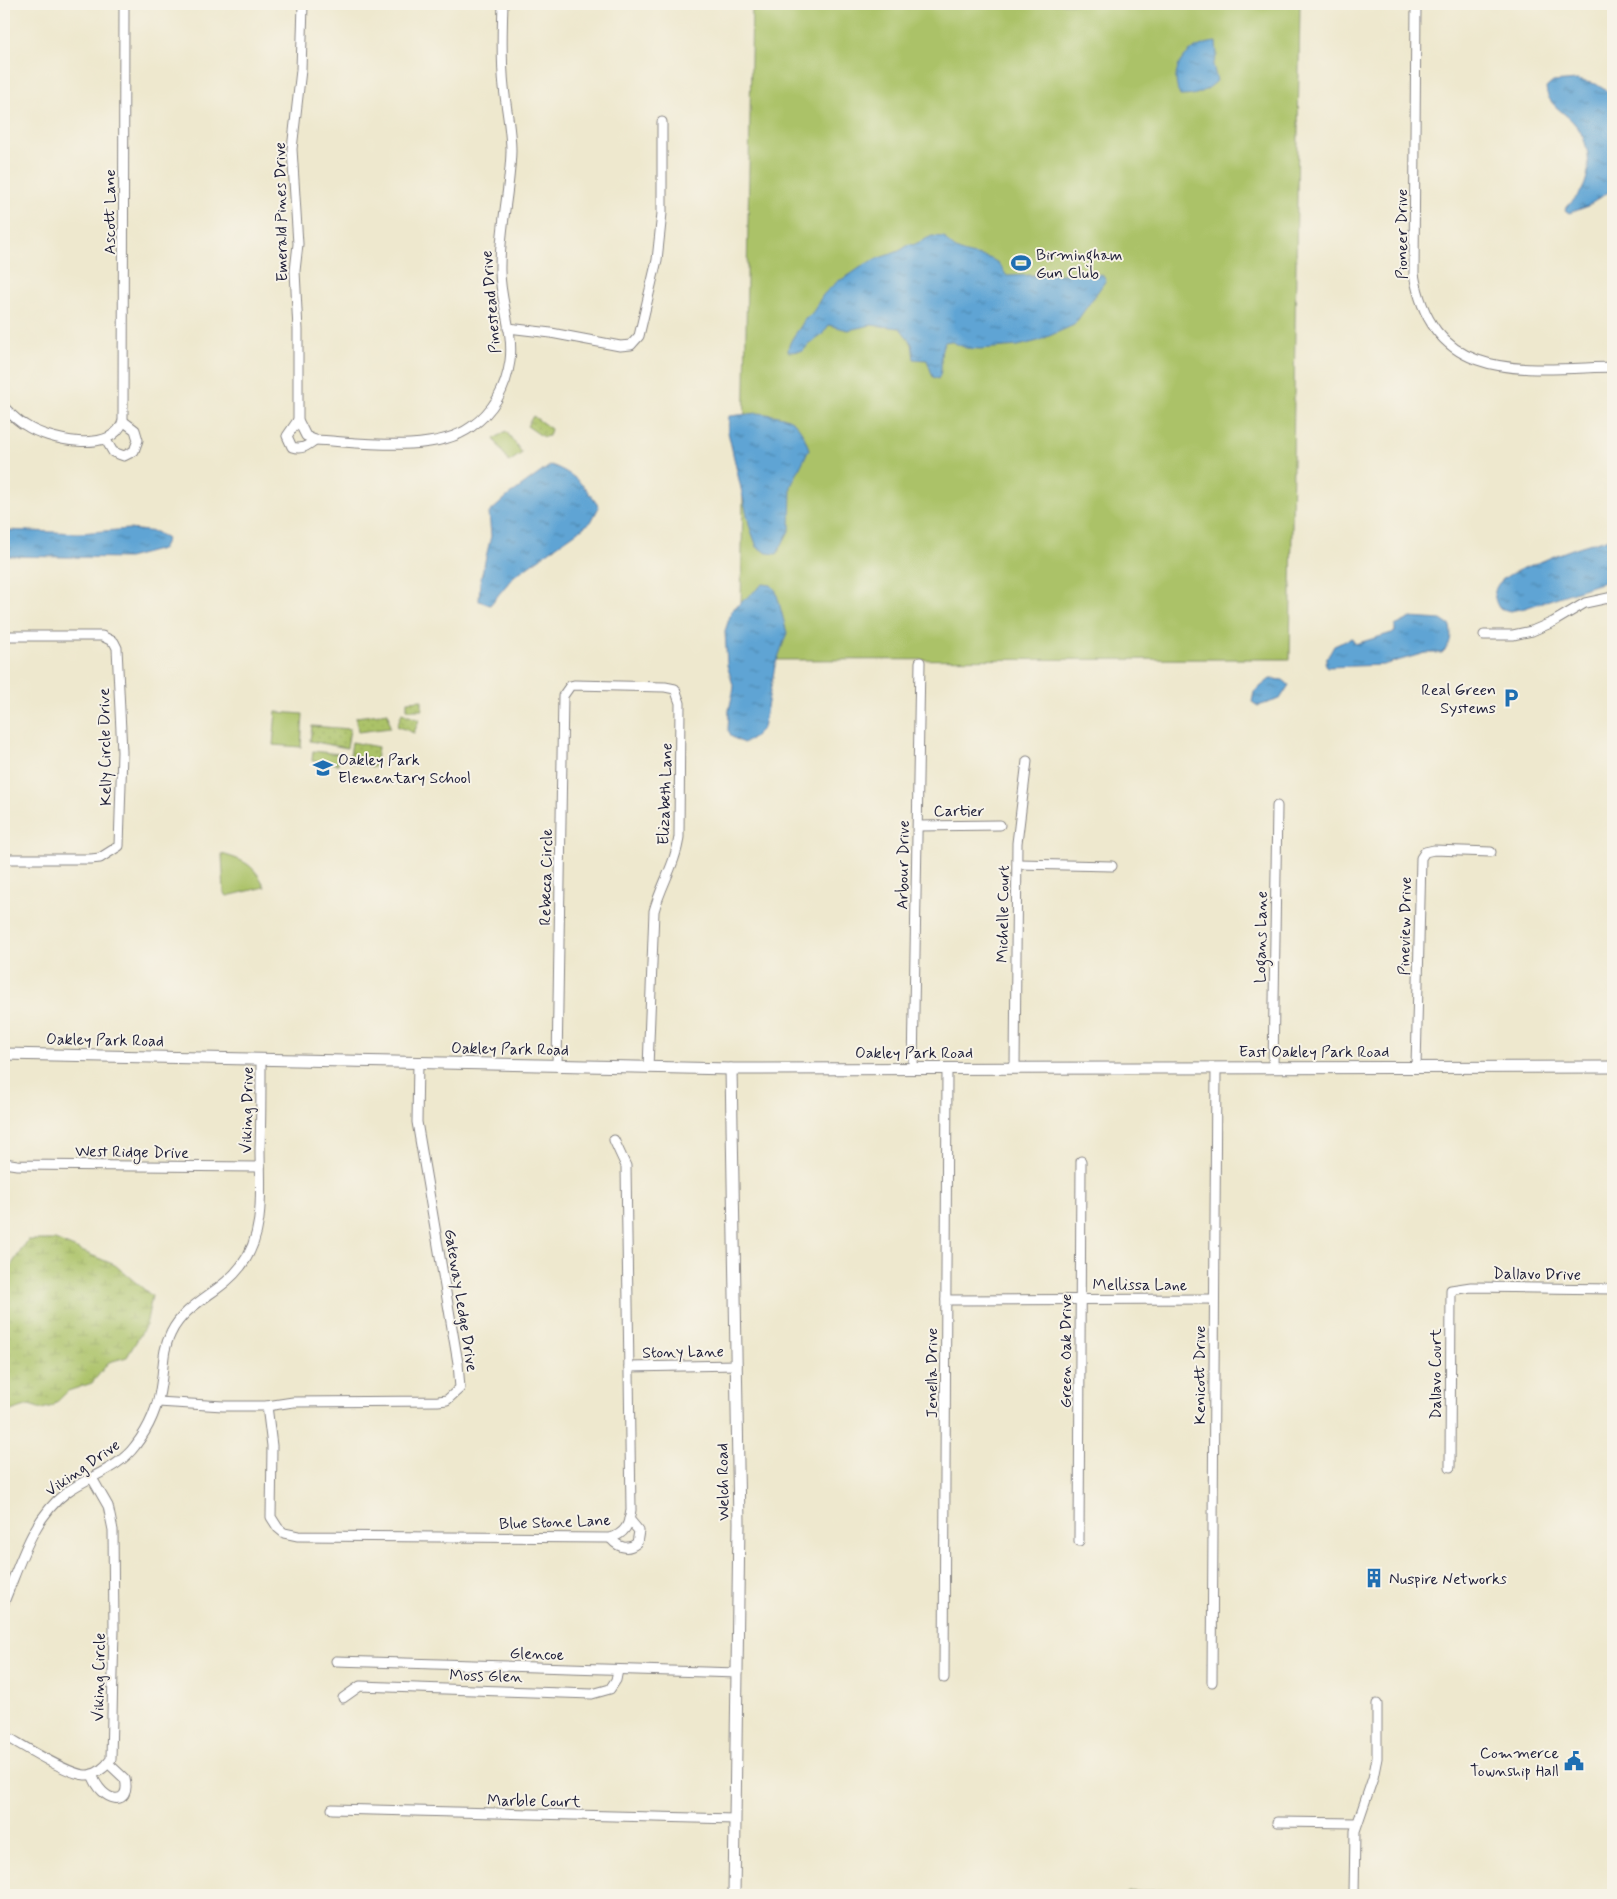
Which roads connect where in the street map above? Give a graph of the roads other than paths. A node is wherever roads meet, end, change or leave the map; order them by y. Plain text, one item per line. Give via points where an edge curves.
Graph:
1 (124, 4) edge
2 (303, 4) edge
3 (503, 4) edge
4 (1416, 4) edge
5 (662, 122) dead end
6 (508, 328) junction
7 (1613, 368) edge
8 (4, 407) edge
9 (298, 420) junction
10 (123, 421) junction
11 (310, 438) junction
12 (106, 440) junction
13 (1613, 597) edge
14 (1484, 635) dead end
15 (4, 636) edge
16 (920, 662) dead end
17 (566, 690) joint
18 (1027, 761) dead end
19 (1277, 806) dead end
20 (1000, 825) dead end
21 (918, 826) junction
22 (1491, 852) dead end
23 (4, 859) edge
24 (1018, 864) junction
25 (1112, 866) dead end
26 (4, 1054) edge
27 (261, 1059) junction
28 (418, 1062) junction
29 (557, 1065) junction
30 (1416, 1067) junction
31 (1613, 1067) edge
32 (648, 1068) junction
33 (1015, 1068) junction
34 (1216, 1068) junction
35 (1273, 1068) junction
36 (732, 1069) junction
37 (913, 1069) junction
38 (948, 1069) junction
39 (614, 1140) dead end
40 (1081, 1161) dead end
41 (4, 1162) edge
42 (260, 1167) junction
43 (1460, 1289) joint
44 (1613, 1289) edge
45 (1214, 1299) junction
46 (946, 1300) junction
47 (1080, 1300) junction
48 (737, 1364) junction
49 (629, 1367) junction
50 (158, 1402) junction
51 (267, 1406) junction
52 (1450, 1467) dead end
53 (92, 1478) junction
54 (630, 1519) junction
55 (610, 1538) junction
56 (1079, 1541) dead end
57 (4, 1602) edge
58 (336, 1661) dead end
59 (618, 1670) junction
60 (738, 1673) junction
61 (944, 1678) dead end
62 (1212, 1682) dead end
63 (343, 1698) dead end
64 (1377, 1704) dead end
65 (4, 1735) edge
66 (108, 1763) junction
67 (92, 1774) junction
68 (332, 1809) dead end
69 (735, 1819) junction
70 (1277, 1822) dead end
71 (1356, 1822) junction
72 (734, 1895) edge
73 (1354, 1895) edge

1 - 10 street, Ascott Lane
2 - 9 street, Emerald Pines Drive via 292,149 298,244 295,271
3 - 6 street, Pinestead Drive via 502,66 511,150 499,245 500,286
4 - 7 street, Pioneer Drive via 1414,274 1426,317 1453,346 1486,364 1509,369
5 - 6 street via 662,213 657,260 642,328 636,341 620,346
6 - 11 street, Pinestead Drive via 510,362 498,402 470,428 447,438 420,443
8 - 12 street via 24,425 52,438
9 - 11 street, Emerald Pines Drive
9 - 11 street, Emerald Pines Drive via 287,436 288,442 292,447 305,448
10 - 12 street via 116,434
10 - 12 street via 135,430 138,440 134,451 124,456 113,452
13 - 14 street via 1585,603 1532,631
15 - 23 street, Kelly Circle Drive via 102,636 114,642 117,648 122,752 118,846 100,858
16 - 21 street, Arbour Drive
17 - 29 street, Rebecca Circle via 562,702
17 - 32 street, Elizabeth Lane via 574,685 665,687 675,689 680,697 679,837 677,853 654,910
18 - 24 street, Michelle Court
19 - 35 street, Logans Lane
20 - 21 street, Cartier
21 - 37 street, Arbour Drive
22 - 30 street, Pineview Drive via 1434,850 1425,852 1421,858
24 - 25 street
24 - 33 street, Michelle Court
26 - 27 street, Oakley Park Road
27 - 28 street, Oakley Park Road
27 - 42 street, Viking Drive
28 - 29 street, Oakley Park Road
28 - 51 street, Gateway Ledge Drive via 417,1122 460,1388 447,1400 438,1401 293,1402
29 - 32 street, Oakley Park Road
30 - 31 street, East Oakley Park Road
30 - 35 street, East Oakley Park Road
32 - 36 street, Oakley Park Road
33 - 34 street, East Oakley Park Road
33 - 38 street, Oakley Park Road
34 - 35 street, East Oakley Park Road
34 - 45 street, Kenicott Drive
36 - 37 street, Oakley Park Road
36 - 48 street, Welch Road
37 - 38 street, Oakley Park Road
38 - 46 street, Jenella Drive
39 - 49 street, Blue Stone Lane via 626,1166
40 - 47 street, Green Oak Drive
41 - 42 street, West Ridge Drive via 17,1165
42 - 50 street, Viking Drive via 259,1222 251,1250 234,1275 177,1322 163,1357
43 - 44 street, Dallavo Drive
43 - 52 street, Dallavo Court via 1450,1290 1449,1302
45 - 47 street, Mellissa Lane
45 - 62 street, Kenicott Drive
46 - 47 street, Mellissa Lane
46 - 61 street, Jenella Drive
47 - 56 street, Green Oak Drive
48 - 49 street, Stony Lane
48 - 60 street, Welch Road
49 - 54 street, Blue Stone Lane
50 - 51 street, Gateway Ledge Drive
50 - 53 street, Viking Drive via 150,1424 134,1448
51 - 55 street, Blue Stone Lane via 272,1446 271,1517 284,1533 298,1536
53 - 57 street, Viking Drive via 62,1496 43,1516 27,1545
53 - 66 street, Viking Circle via 108,1506 113,1530 114,1666 112,1747
54 - 55 street, Blue Stone Lane via 624,1531
54 - 55 street via 640,1531 634,1545 621,1547
58 - 59 street, Glencoe
59 - 60 street, Glencoe
59 - 63 street, Moss Glen via 616,1680 603,1693 360,1686
60 - 69 street, Welch Road
64 - 71 street via 1377,1758
65 - 67 street via 69,1770 84,1776
66 - 67 street
66 - 67 street via 126,1781 121,1796 112,1799 106,1796
68 - 69 street, Marble Court
69 - 72 street, Welch Road
70 - 71 street
71 - 73 street

